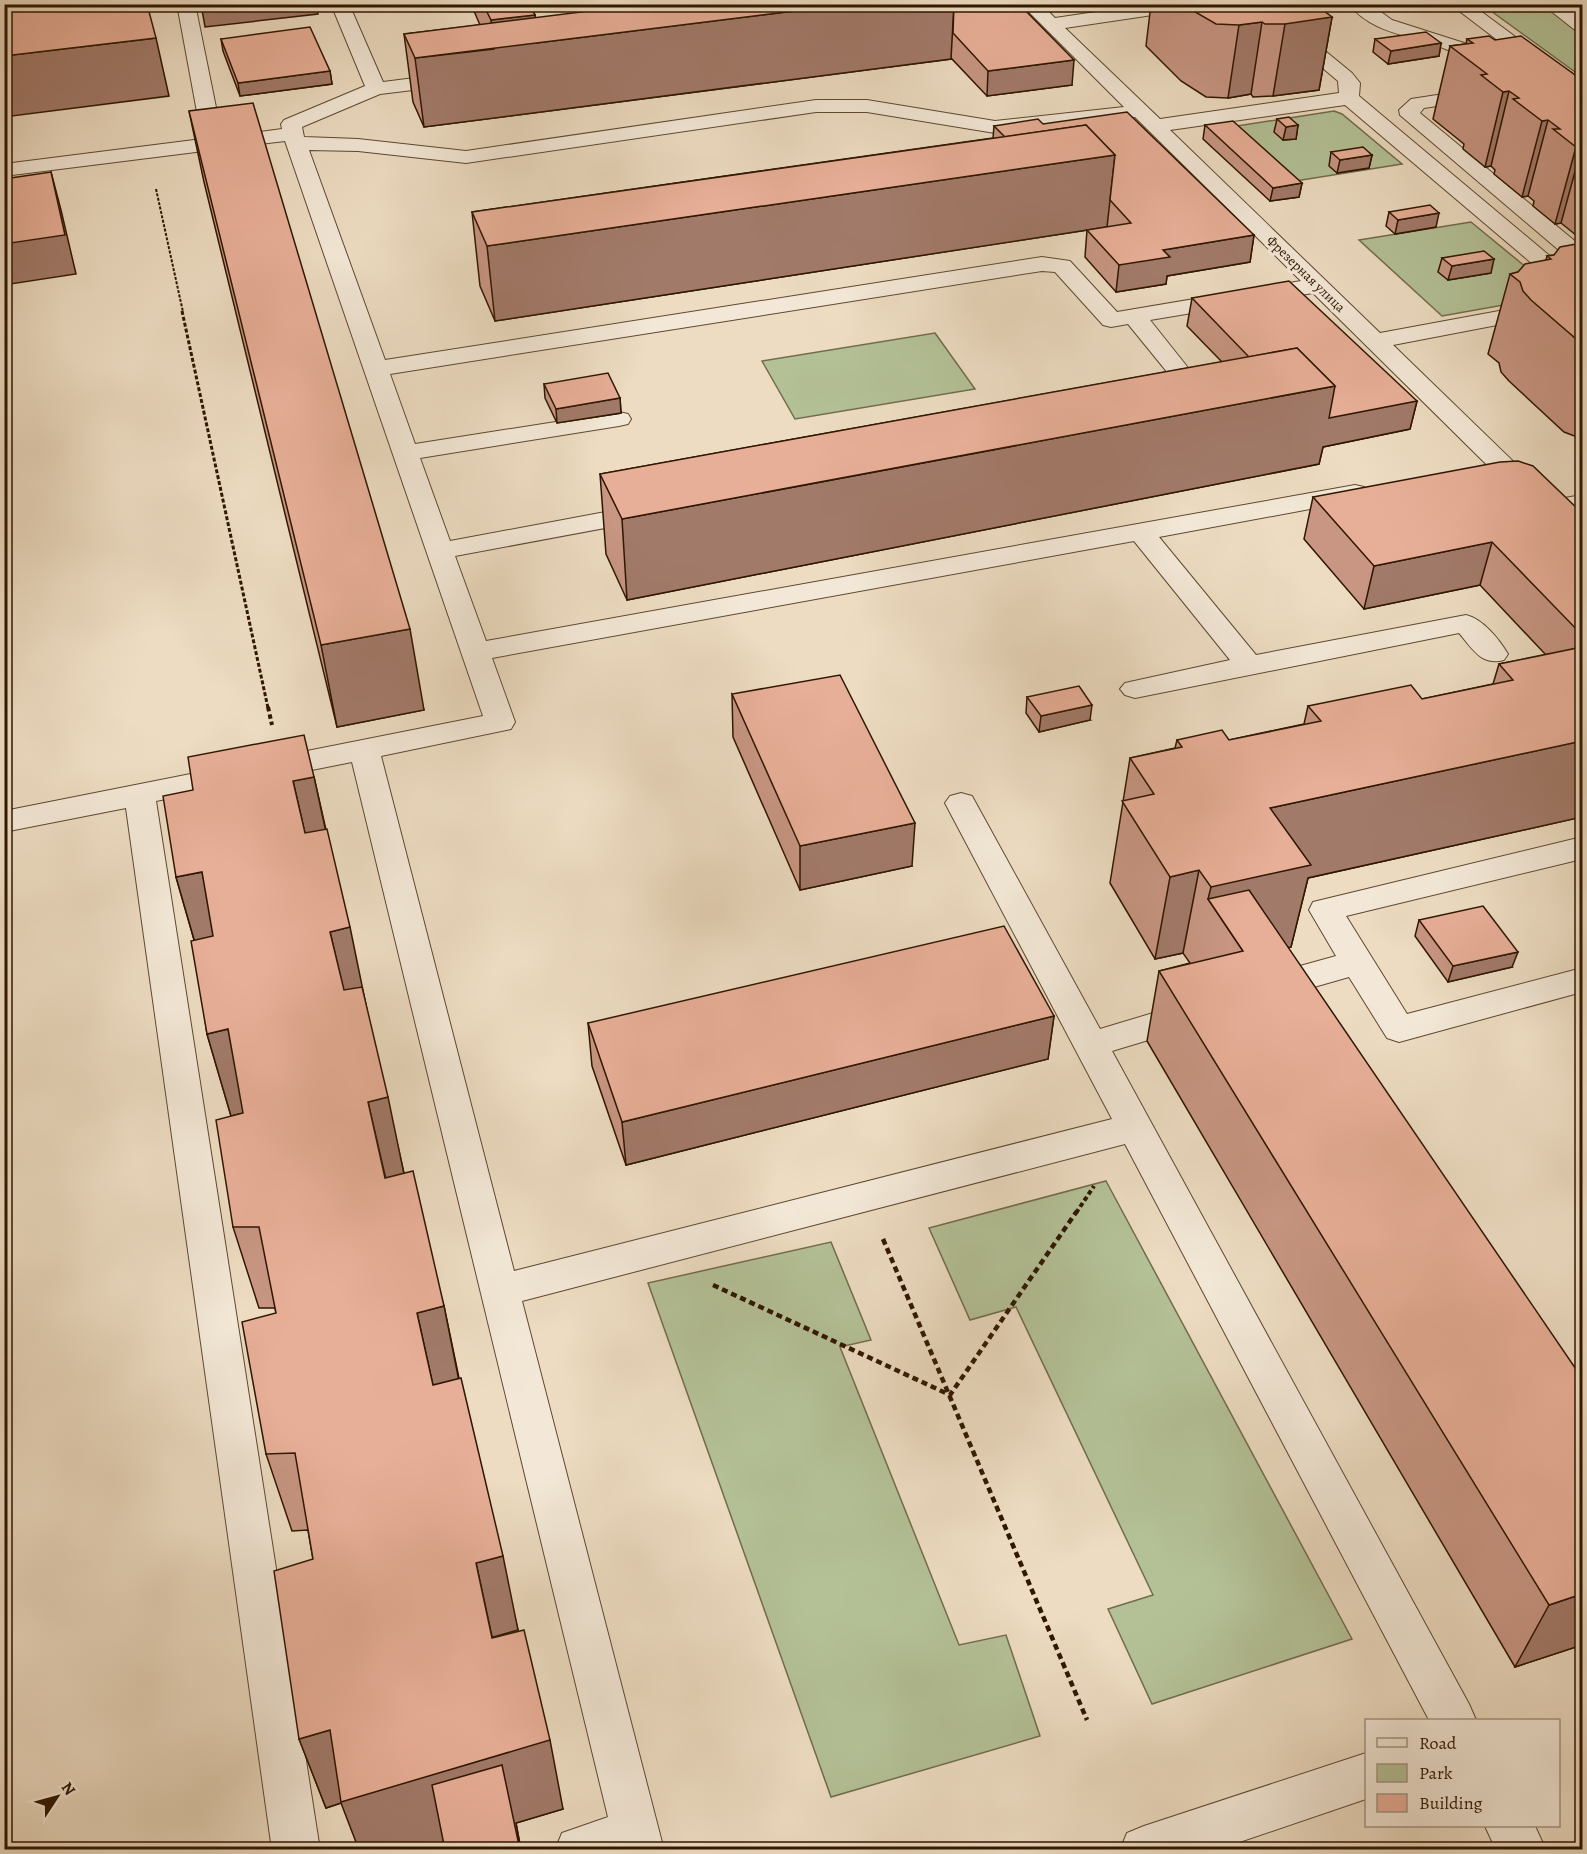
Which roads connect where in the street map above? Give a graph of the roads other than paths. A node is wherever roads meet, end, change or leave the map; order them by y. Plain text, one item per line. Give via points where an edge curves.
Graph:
1 (186, 4) edge
2 (340, 4) edge
3 (1030, 4) edge
4 (1193, 4) edge
5 (1256, 4) edge
6 (1358, 4) edge
7 (1459, 4) edge
8 (1551, 4) edge
9 (1114, 9) edge
10 (1050, 24) junction
11 (1582, 26) edge
12 (1507, 40) junction
13 (1457, 47) junction
14 (469, 77) edge
15 (376, 89) junction
16 (1582, 95) edge
17 (1349, 98) junction
18 (1147, 118) junction
19 (1199, 120) junction
20 (995, 127) junction
21 (1217, 137) edge
22 (295, 138) junction
23 (213, 144) junction
24 (965, 145) edge
25 (4, 170) edge
26 (1582, 258) edge
27 (1318, 285) junction
28 (1582, 294) edge
29 (1582, 303) edge
30 (1134, 316) junction
31 (1375, 341) junction
32 (376, 369) junction
33 (1166, 414) edge
34 (619, 419) dead end
35 (405, 453) junction
36 (1504, 466) junction
37 (1469, 473) edge
38 (1375, 490) edge
39 (1582, 502) edge
40 (675, 507) edge
41 (1548, 510) junction
42 (1141, 532) junction
43 (1582, 543) edge
44 (441, 551) junction
45 (476, 652) junction
46 (1494, 654) dead end
47 (1250, 665) junction
48 (1135, 689) dead end
49 (364, 750) junction
50 (140, 795) junction
51 (961, 803) dead end
52 (4, 822) edge
53 (1582, 848) edge
54 (1357, 963) junction
55 (1582, 980) edge
56 (1218, 1007) edge
57 (1291, 1016) edge
58 (1090, 1045) junction
59 (1135, 1126) junction
60 (499, 1291) junction
61 (1452, 1719) edge
62 (1365, 1776) edge
63 (1510, 1827) edge
64 (638, 1841) edge
65 (296, 1850) edge
66 (579, 1850) edge
67 (1144, 1850) edge
68 (1522, 1850) edge

1 - 23 street
2 - 15 street
3 - 10 street, Фрезерная улица
4 - 9 street
5 - 17 street via 1350,82
6 - 13 street via 1385,24
7 - 12 street
8 - 11 street
9 - 10 street
10 - 18 street, Фрезерная улица
12 - 13 street
12 - 16 street
13 - 26 street via 1504,87 1418,103 1409,110 1410,115
14 - 15 street
15 - 22 street via 291,124
17 - 19 street
17 - 28 street
18 - 19 street
18 - 20 street
18 - 27 street, Фрезерная улица
19 - 21 street
20 - 22 street via 867,106 816,106 466,157
20 - 24 street
22 - 23 street
22 - 32 street
23 - 25 street
27 - 30 street
27 - 31 street, Фрезерная улица
29 - 31 street
30 - 32 street via 1111,320 1062,266 1042,264
30 - 33 street via 1197,394 1189,410
31 - 36 street, Фрезерная улица
32 - 35 street
34 - 35 street
35 - 44 street
36 - 37 street
36 - 41 street, Фрезерная улица
38 - 42 street
39 - 41 street
40 - 44 street
41 - 43 street, Фрезерная улица
42 - 45 street
42 - 47 street
44 - 45 street
45 - 49 street via 500,722
46 - 47 street via 1466,623
47 - 48 street
49 - 50 street
49 - 60 street
50 - 52 street
50 - 65 street
51 - 58 street
53 - 54 street via 1325,910
54 - 55 street via 1399,1029
54 - 57 street via 1265,992
56 - 58 street
58 - 59 street
59 - 60 street
59 - 61 street
60 - 64 street
62 - 67 street
63 - 68 street
64 - 66 street

